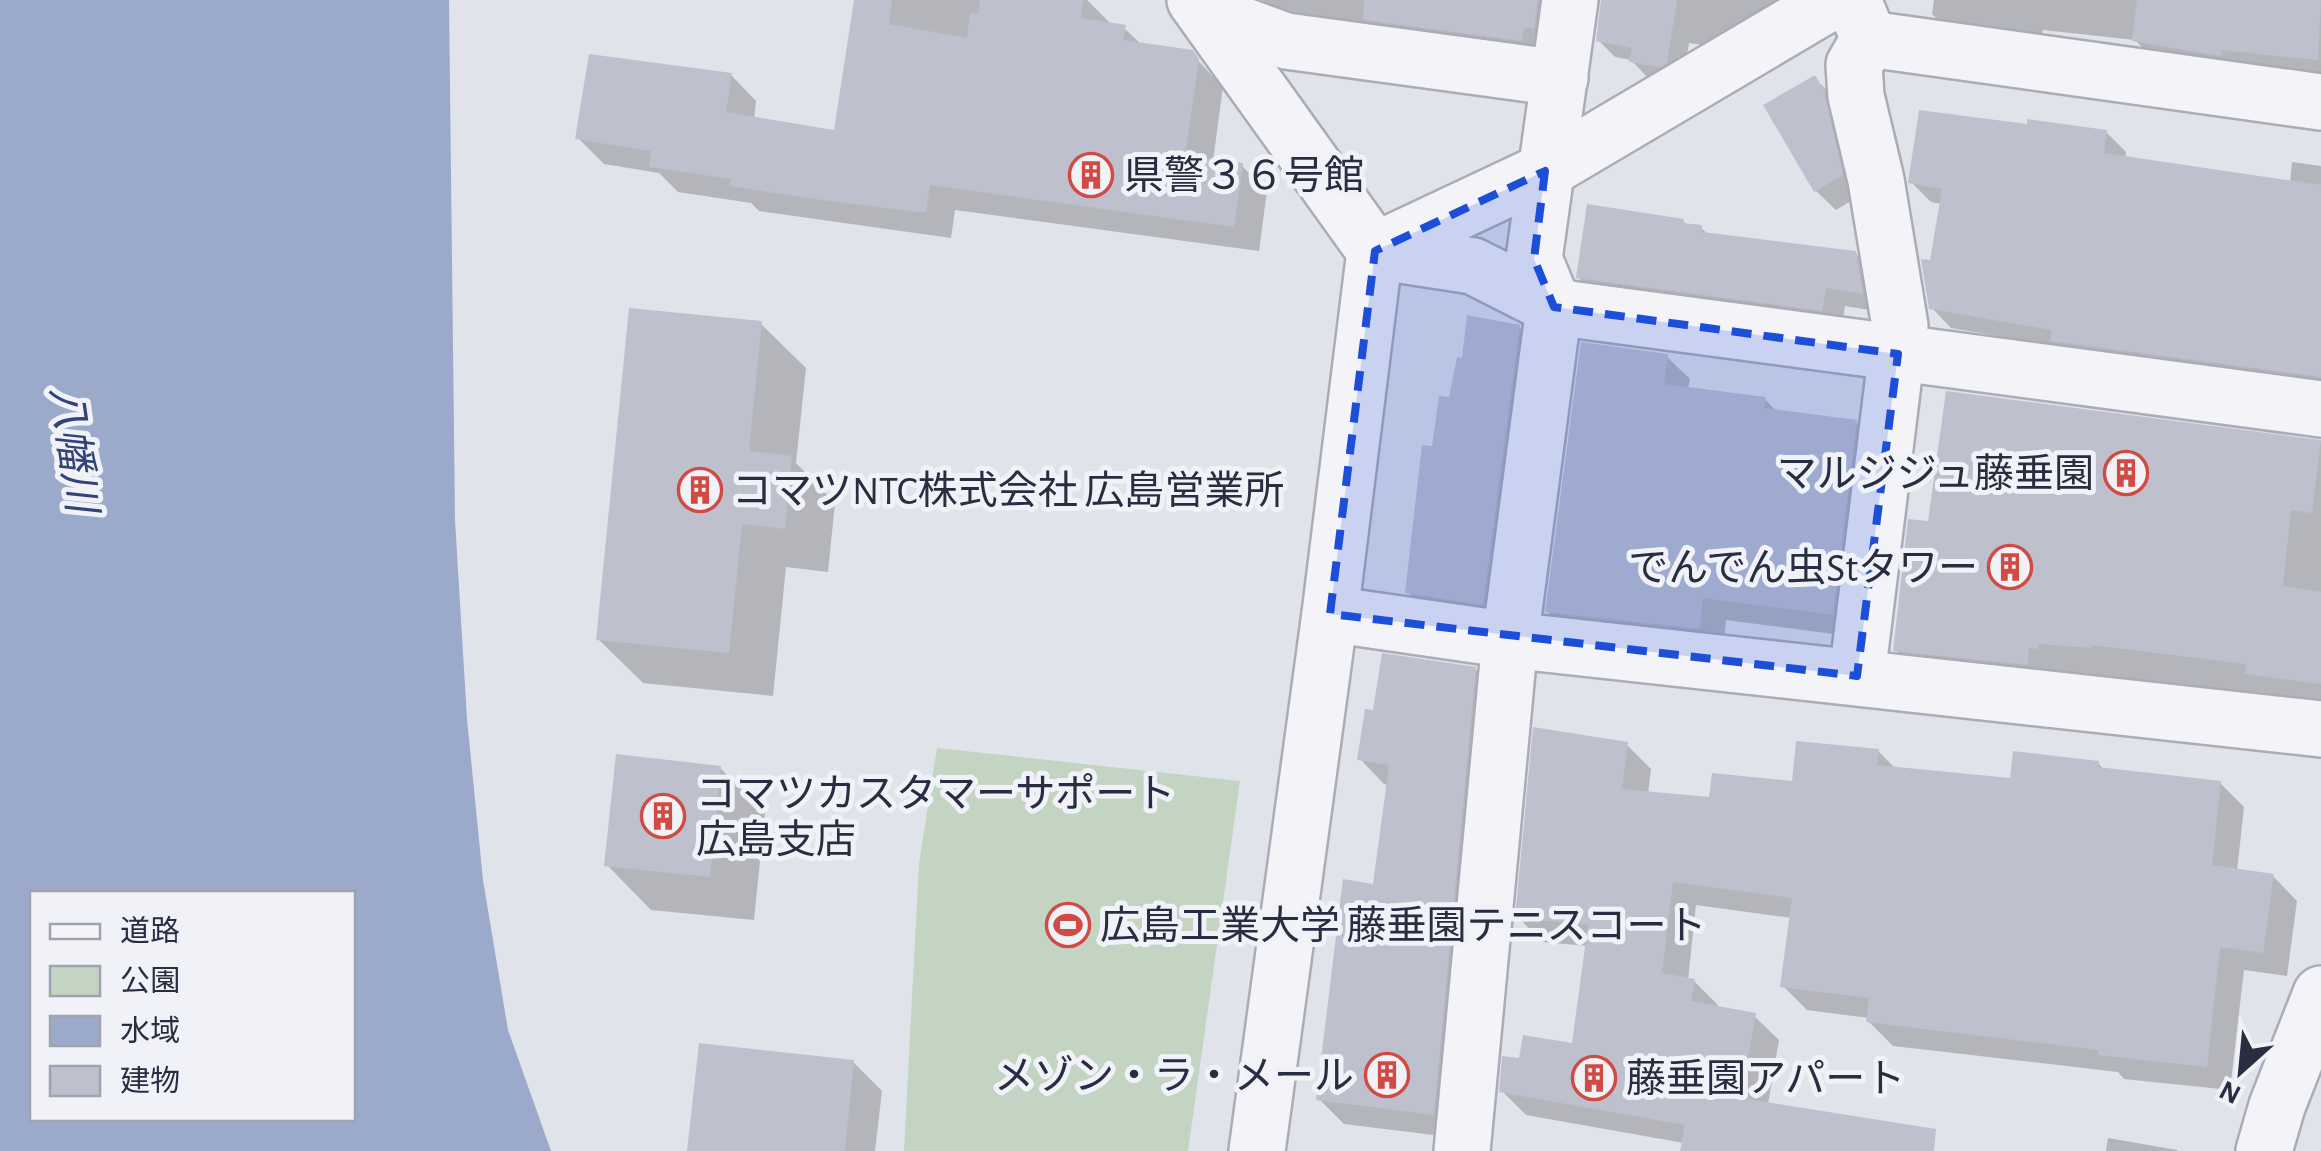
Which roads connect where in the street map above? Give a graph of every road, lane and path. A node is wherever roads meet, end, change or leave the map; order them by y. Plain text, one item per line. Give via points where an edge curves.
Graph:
1 (1570, 0) edge
2 (1201, 6) edge
3 (1852, 13) edge
4 (1560, 78) junction
5 (2321, 102) edge
6 (1545, 170) junction
7 (1375, 251) junction
8 (1554, 307) junction
9 (1898, 354) junction
10 (2321, 409) edge
11 (1330, 614) junction
12 (1510, 640) junction
13 (1857, 676) junction
14 (2321, 729) edge
15 (2321, 994) edge
16 (1257, 1151) edge
17 (1462, 1151) edge
18 (2264, 1151) edge

1 - 4 street
2 - 4 street via 1286,41
2 - 7 street
3 - 5 street
3 - 6 street
3 - 9 street via 1856,96 1900,326
4 - 6 street
6 - 7 street
6 - 8 street via 1534,259
7 - 8 street via 1473,266
7 - 11 street
8 - 9 street
8 - 12 street
9 - 10 street
9 - 13 street
11 - 12 street
11 - 16 street
12 - 13 street
12 - 17 street
13 - 14 street
15 - 18 street

